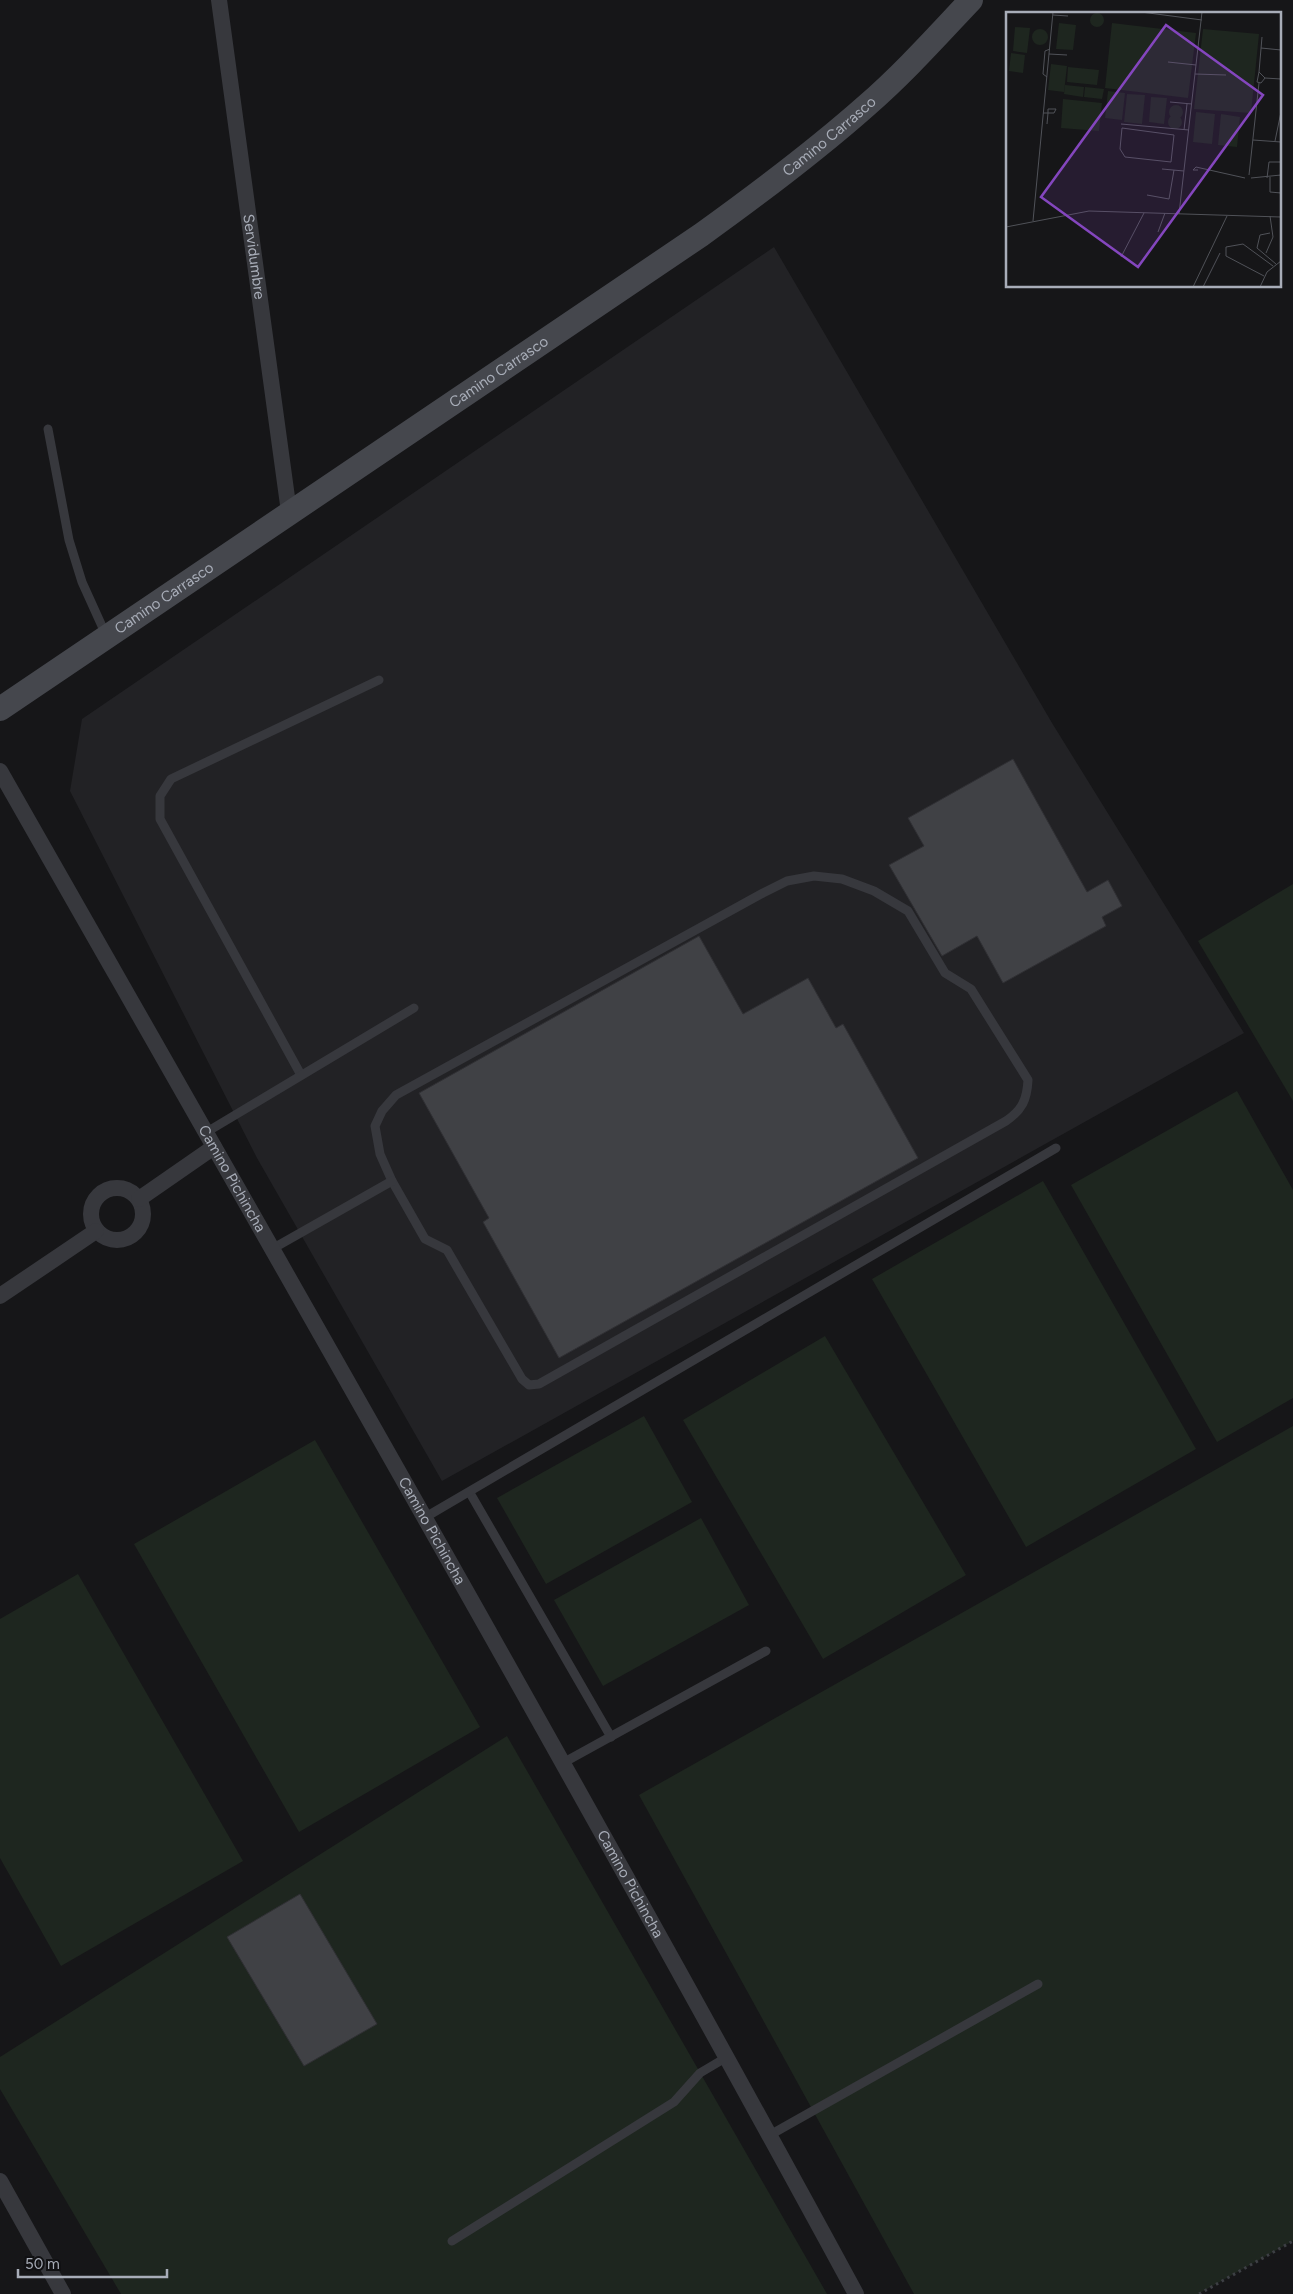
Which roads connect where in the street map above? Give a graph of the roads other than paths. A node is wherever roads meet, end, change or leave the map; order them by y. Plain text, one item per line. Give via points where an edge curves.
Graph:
1 (219, 0) edge
2 (971, 0) edge
3 (48, 429) dead end
4 (289, 512) junction
5 (106, 637) junction
6 (379, 680) dead end
7 (0, 709) edge
8 (0, 771) edge
9 (414, 1008) dead end
10 (301, 1075) junction
11 (206, 1133) junction
12 (214, 1147) junction
13 (1056, 1148) dead end
14 (392, 1181) junction
15 (139, 1199) junction
16 (96, 1231) junction
17 (272, 1249) junction
18 (0, 1296) edge
19 (470, 1492) junction
20 (424, 1518) junction
21 (766, 1652) dead end
22 (611, 1737) junction
23 (561, 1764) junction
24 (1038, 1984) dead end
25 (726, 2057) junction
26 (770, 2135) junction
27 (0, 2181) edge
28 (452, 2241) dead end
29 (63, 2294) edge
30 (856, 2294) edge

1 - 4 street, Servidumbre
2 - 4 main road, Camino Carrasco via 926,49 867,105 786,173 701,235
3 - 5 lane via 70,540 82,582
4 - 5 main road, Camino Carrasco
5 - 7 main road, Camino Carrasco
6 - 10 lane via 171,779 160,796 160,819
8 - 11 street, Camino Pichincha
9 - 10 lane
10 - 11 lane
11 - 12 street, Camino Pichincha
12 - 15 street
12 - 17 street, Camino Pichincha
13 - 19 lane
14 - 14 lane via 425,1239 447,1250 522,1379 529,1385 539,1384 1006,1121 1025,1102 1028,1080 971,989 945,973 908,911 842,879 814,876 787,881 763,893 396,1095 382,1111 375,1126 380,1154
14 - 17 lane
15 - 16 street via 144,1215 138,1230 132,1235 126,1239 110,1240
15 - 16 street via 125,1189 109,1189 95,1199 90,1215
16 - 18 street
17 - 20 street, Camino Pichincha
19 - 20 lane
19 - 22 lane
20 - 23 street, Camino Pichincha
21 - 22 lane
22 - 23 lane
23 - 25 street, Camino Pichincha
24 - 26 lane
25 - 26 street, Camino Pichincha
25 - 28 lane via 700,2073 674,2102
26 - 30 street, Camino Pichincha
27 - 29 street

